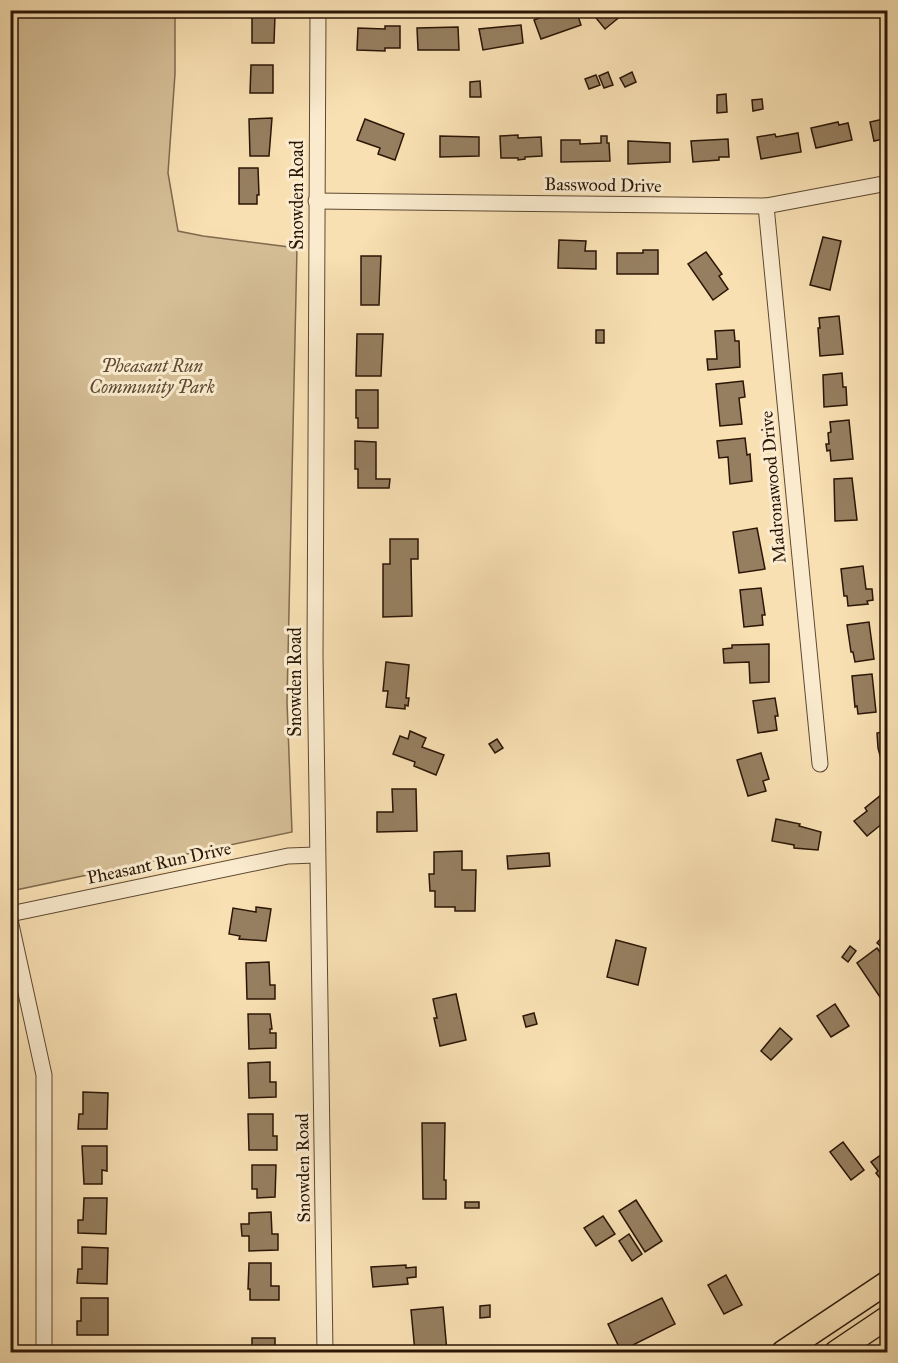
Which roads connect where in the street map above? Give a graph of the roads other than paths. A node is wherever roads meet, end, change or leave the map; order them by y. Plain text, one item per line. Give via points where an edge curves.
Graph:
1 (318, 10) edge
2 (888, 183) edge
3 (316, 201) junction
4 (766, 206) junction
5 (820, 764) dead end
6 (316, 855) junction
7 (10, 914) edge
8 (10, 920) edge
9 (888, 1282) edge
10 (888, 1317) edge
11 (44, 1353) edge
12 (325, 1353) edge
13 (783, 1353) edge
14 (836, 1353) edge

1 - 3 street, Snowden Road
2 - 4 street, Basswood Drive
3 - 4 street, Basswood Drive
3 - 6 street, Snowden Road
4 - 5 street, Madronawood Drive
6 - 7 street, Pheasant Run Drive via 288,856
6 - 12 street, Snowden Road
8 - 11 street via 44,1075
9 - 13 main road
10 - 14 main road

